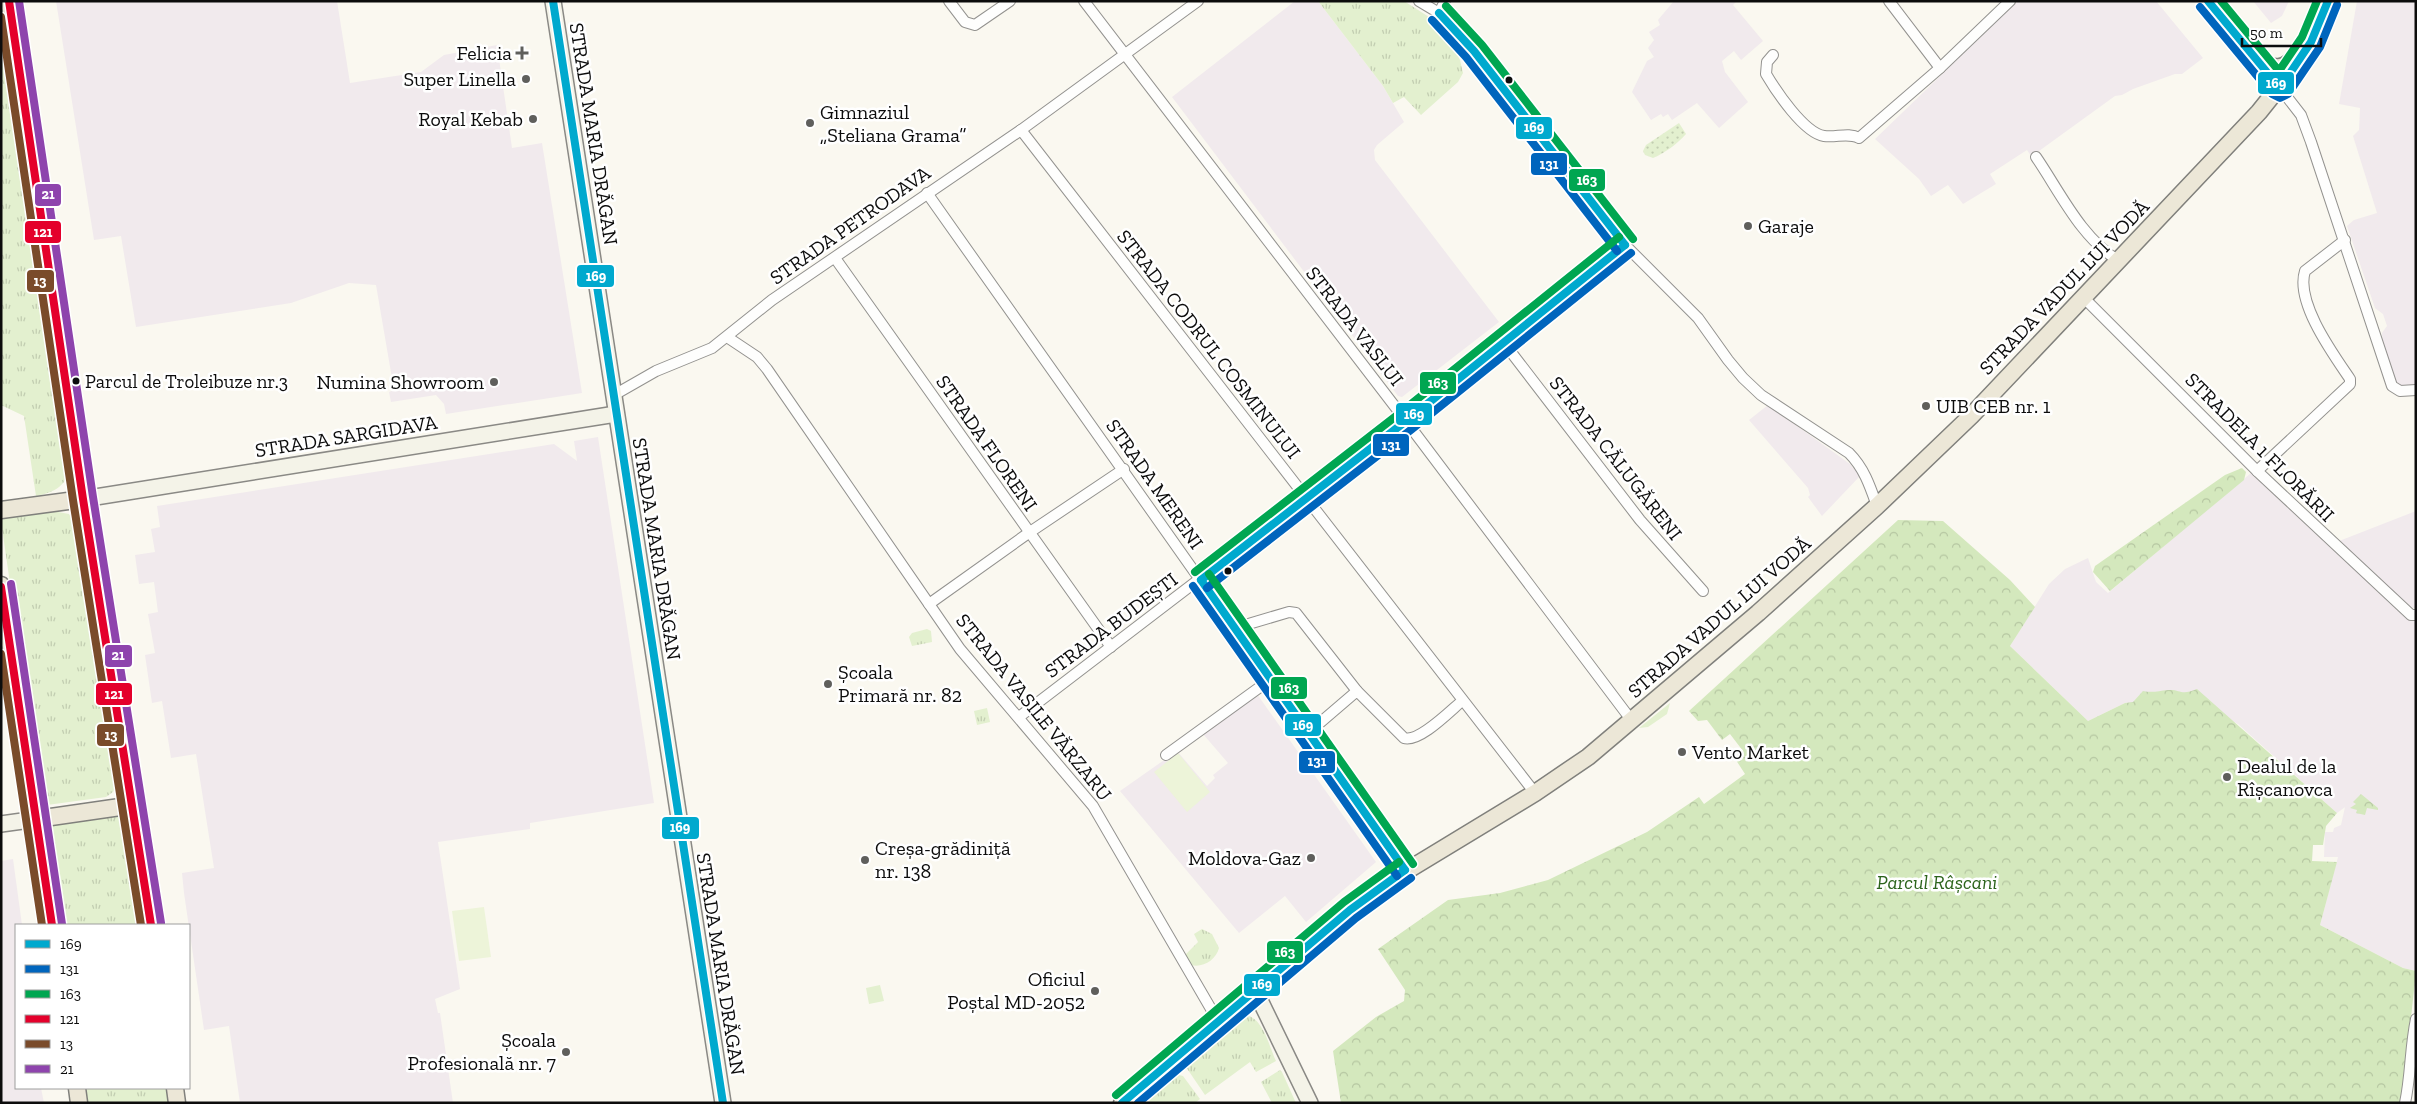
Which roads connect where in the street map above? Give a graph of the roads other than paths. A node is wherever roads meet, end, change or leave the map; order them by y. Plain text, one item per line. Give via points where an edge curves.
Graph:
1 (9, 1) edge
2 (553, 1) edge
3 (949, 1) edge
4 (1010, 1) edge
5 (1084, 1) edge
6 (1198, 1) edge
7 (1419, 1) edge
8 (1444, 1) edge
9 (1889, 1) edge
10 (2010, 1) edge
11 (2208, 1) edge
12 (2321, 1) edge
13 (2328, 1) edge
14 (1439, 13) junction
15 (1124, 55) junction
16 (1772, 55) dead end
17 (2256, 59) junction
18 (1940, 68) junction
19 (2280, 88) junction
20 (1021, 130) junction
21 (2036, 157) dead end
22 (927, 193) junction
23 (2345, 240) junction
24 (1626, 246) junction
25 (835, 258) junction
26 (2119, 260) junction
27 (2084, 298) junction
28 (727, 337) junction
29 (1504, 344) junction
30 (2416, 390) edge
31 (614, 395) junction
32 (616, 414) junction
33 (1406, 421) junction
34 (1124, 469) junction
35 (2256, 471) junction
36 (1305, 498) junction
37 (83, 500) junction
38 (1877, 506) junction
39 (1, 510) edge
40 (1030, 532) junction
41 (1200, 580) junction
42 (1, 585) edge
43 (1703, 591) dead end
44 (929, 604) junction
45 (2416, 615) edge
46 (1235, 628) junction
47 (1111, 647) junction
48 (1270, 679) junction
49 (1357, 691) junction
50 (1462, 701) junction
51 (1019, 717) junction
52 (1632, 721) junction
53 (1308, 732) junction
54 (1166, 755) dead end
55 (1534, 793) junction
56 (134, 805) junction
57 (37, 819) junction
58 (1, 824) edge
59 (1405, 870) junction
60 (52, 924) edge
61 (151, 924) edge
62 (1254, 990) junction
63 (2416, 1019) edge
64 (1218, 1021) junction
65 (77, 1089) edge
66 (175, 1089) edge
67 (80, 1103) edge
68 (177, 1103) edge
69 (723, 1103) edge
70 (1122, 1103) edge
71 (1310, 1103) edge
72 (2405, 1103) edge

1 - 37 main road
2 - 31 main road, STRADA MARIA DRĂGAN
3 - 4 street via 965,22 975,25
5 - 15 street, STRADA VASLUI
6 - 15 street, STRADA PETRODAVA
7 - 14 street
8 - 14 street
9 - 18 street
10 - 18 street
11 - 17 main road
12 - 17 main road via 2299,48 2287,65 2272,68
13 - 19 main road, STRADA VADUL LUI VODĂ via 2311,42
14 - 24 street via 1474,51
15 - 20 street, STRADA PETRODAVA
15 - 33 street, STRADA VASLUI
16 - 18 street via 1767,62 1766,74 1803,124 1826,136 1852,134 1859,138
17 - 19 main road
19 - 23 street via 2300,115
19 - 26 main road, STRADA VADUL LUI VODĂ
20 - 22 street, STRADA PETRODAVA
20 - 36 street, STRADA CODRUL COSMINULUI
21 - 26 street via 2086,232 2096,244
22 - 25 street, STRADA PETRODAVA
22 - 34 street, STRADA MERENI
23 - 30 street via 2392,386 2400,391
23 - 35 street via 2305,270 2302,286 2304,298 2350,384
24 - 29 street, STRADA BUDEȘTI
24 - 38 street via 1698,318 1728,360 1761,395 1849,453 1864,471
25 - 28 street, STRADA PETRODAVA via 772,300
25 - 40 street, STRADA FLORENI
26 - 27 main road, STRADA VADUL LUI VODĂ
27 - 35 street, STRADELA 1 FLORĂRII
27 - 38 main road, STRADA VADUL LUI VODĂ via 1971,416
28 - 31 street, STRADA PETRODAVA via 712,348 656,370
28 - 44 street, STRADA VASILE VĂRZARU via 747,349 767,368
29 - 33 street, STRADA BUDEȘTI
29 - 43 street, STRADA CĂLUGĂRENI via 1640,520
31 - 32 main road, STRADA MARIA DRĂGAN
32 - 37 main road, STRADA SARGIDAVA
32 - 69 main road, STRADA MARIA DRĂGAN
33 - 36 street, STRADA BUDEȘTI
33 - 52 street, STRADA VASLUI
34 - 40 street
34 - 41 street, STRADA MERENI
35 - 45 street, STRADELA 1 FLORĂRII via 2409,614
36 - 41 street, STRADA BUDEȘTI
36 - 50 street, STRADA CODRUL COSMINULUI
37 - 39 main road
37 - 56 main road
38 - 52 main road, STRADA VADUL LUI VODĂ
40 - 44 street
40 - 47 street, STRADA FLORENI
41 - 46 street, STRADA MERENI
41 - 47 street, STRADA BUDEȘTI
42 - 57 main road
44 - 51 street, STRADA VASILE VĂRZARU via 960,649
46 - 48 street, STRADA MERENI
46 - 49 street via 1289,612 1296,613
47 - 51 street, STRADA BUDEȘTI
48 - 53 street, STRADA MERENI
48 - 54 street
49 - 50 street via 1404,738 1409,739 1419,736
49 - 53 street
50 - 55 street, STRADA CODRUL COSMINULUI
51 - 64 street, STRADA VASILE VĂRZARU via 1094,806
52 - 55 main road, STRADA VADUL LUI VODĂ via 1588,757
53 - 59 street, STRADA MERENI
55 - 59 main road, STRADA VADUL LUI VODĂ
56 - 57 main road
56 - 61 main road
57 - 58 main road
57 - 60 main road
59 - 62 main road, STRADA VADUL LUI VODĂ via 1375,890
62 - 64 main road, STRADA VADUL LUI VODĂ
62 - 71 main road
63 - 72 street
64 - 70 main road, STRADA VADUL LUI VODĂ
65 - 67 main road
66 - 68 main road

